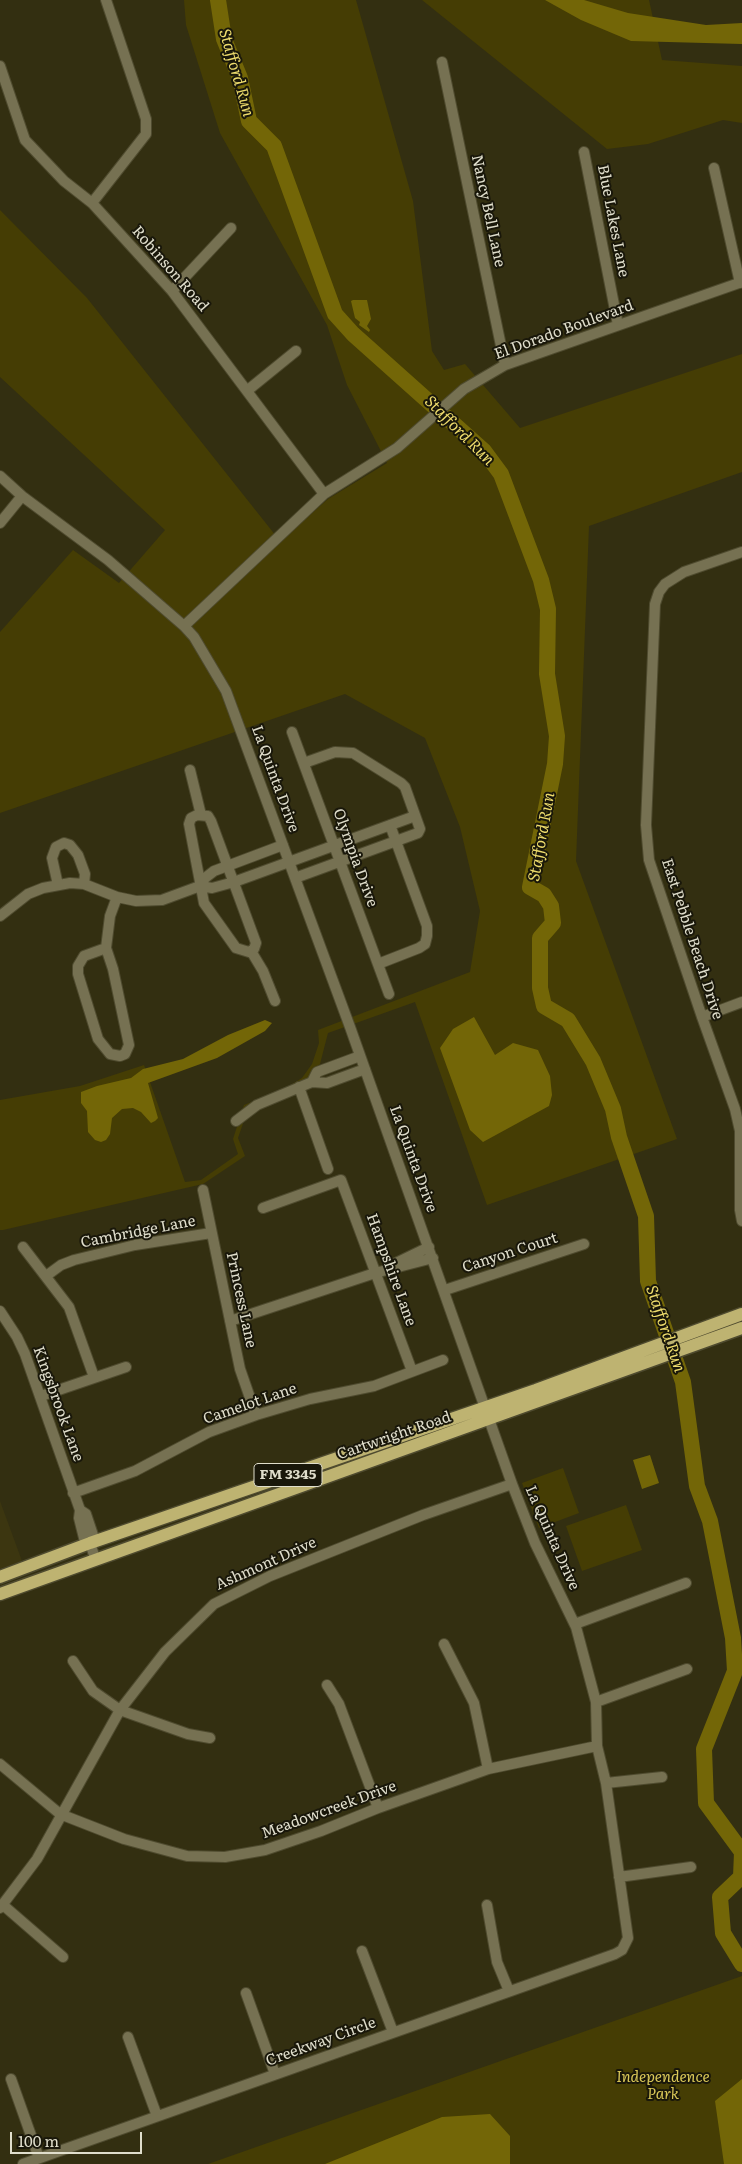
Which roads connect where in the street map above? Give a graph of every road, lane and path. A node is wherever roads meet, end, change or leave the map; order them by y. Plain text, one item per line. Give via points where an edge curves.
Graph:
1 (106, 0) edge
2 (442, 62) dead end
3 (0, 66) edge
4 (584, 152) dead end
5 (714, 168) dead end
6 (92, 203) junction
7 (231, 228) dead end
8 (741, 282) edge
9 (172, 290) junction
10 (618, 326) junction
11 (296, 351) dead end
12 (505, 365) junction
13 (248, 390) junction
14 (0, 476) edge
15 (324, 494) junction
16 (22, 496) junction
17 (0, 523) edge
18 (742, 552) edge
19 (184, 626) junction
20 (292, 732) dead end
21 (304, 763) junction
22 (190, 770) dead end
23 (201, 816) junction
24 (415, 816) junction
25 (390, 825) junction
26 (396, 841) junction
27 (283, 845) junction
28 (334, 846) junction
29 (340, 861) junction
30 (289, 862) junction
31 (228, 865) junction
32 (295, 878) junction
33 (234, 882) junction
34 (58, 884) junction
35 (84, 884) junction
36 (200, 886) junction
37 (117, 897) junction
38 (0, 916) edge
39 (106, 948) junction
40 (250, 951) junction
41 (378, 964) junction
42 (389, 994) dead end
43 (275, 1001) dead end
44 (742, 1002) edge
45 (702, 1017) junction
46 (360, 1056) junction
47 (365, 1070) junction
48 (312, 1082) junction
49 (299, 1087) junction
50 (236, 1121) dead end
51 (328, 1169) dead end
52 (203, 1190) dead end
53 (263, 1208) dead end
54 (742, 1221) edge
55 (211, 1233) junction
56 (584, 1244) dead end
57 (23, 1247) dead end
58 (429, 1247) junction
59 (433, 1258) junction
60 (375, 1273) junction
61 (46, 1276) junction
62 (445, 1290) junction
63 (0, 1311) edge
64 (742, 1314) edge
65 (230, 1322) junction
66 (742, 1328) edge
67 (443, 1360) dead end
68 (629, 1362) junction
69 (126, 1367) dead end
70 (412, 1371) junction
71 (94, 1377) junction
72 (41, 1396) junction
73 (486, 1407) junction
74 (256, 1416) junction
75 (491, 1419) junction
76 (512, 1484) junction
77 (73, 1493) junction
78 (90, 1543) junction
79 (95, 1558) junction
80 (0, 1577) edge
81 (686, 1583) dead end
82 (0, 1594) edge
83 (574, 1624) junction
84 (444, 1644) dead end
85 (73, 1660) dead end
86 (687, 1670) dead end
87 (327, 1686) dead end
88 (596, 1702) junction
89 (120, 1710) junction
90 (210, 1738) dead end
91 (597, 1746) junction
92 (0, 1764) edge
93 (488, 1769) junction
94 (662, 1777) dead end
95 (606, 1783) junction
96 (378, 1808) junction
97 (60, 1814) junction
98 (691, 1867) dead end
99 (619, 1877) junction
100 (487, 1905) dead end
101 (2, 1906) edge
102 (626, 1945) joint
103 (362, 1951) dead end
104 (63, 1957) dead end
105 (508, 1991) junction
106 (246, 1993) dead end
107 (393, 2032) junction
108 (128, 2037) dead end
109 (275, 2074) junction
110 (11, 2079) dead end
111 (157, 2116) junction
112 (39, 2158) junction
113 (23, 2164) edge

1 - 6 street via 146,119 146,134
2 - 12 street, Nancy Bell Lane
3 - 6 street, Robinson Road via 25,140
4 - 10 street, Blue Lakes Lane
5 - 8 street
6 - 9 street, Robinson Road
7 - 9 street
8 - 10 street, El Dorado Boulevard
9 - 13 street, Robinson Road
10 - 12 street, El Dorado Boulevard
11 - 13 street
12 - 15 street, El Dorado Boulevard via 464,389 397,448
13 - 15 street, Robinson Road
14 - 16 street, La Quinta Drive
15 - 19 street, El Dorado Boulevard
16 - 17 street
16 - 19 street, La Quinta Drive via 108,560
18 - 45 street, East Pebble Beach Drive via 684,572 665,584 655,604 646,825 649,860
19 - 27 street, La Quinta Drive via 226,691
20 - 21 street, Olympia Drive
21 - 24 street via 335,752 354,753 401,783
21 - 28 street, Olympia Drive
22 - 23 street
23 - 31 street via 208,816
23 - 36 street via 191,818 189,824
24 - 25 street
24 - 26 street via 420,829 418,833
25 - 26 street
25 - 28 street
26 - 29 street
26 - 41 street via 427,926 427,936 419,948
27 - 30 street, La Quinta Drive
27 - 31 street
28 - 29 street, Olympia Drive
28 - 30 street
29 - 32 street
29 - 41 street, Olympia Drive
30 - 32 street, La Quinta Drive
30 - 33 street
31 - 33 street
31 - 36 street via 214,870
32 - 46 street, La Quinta Drive
33 - 36 street via 212,888
33 - 40 street via 256,943
34 - 35 street
34 - 35 street via 52,858 56,847 64,843 70,845 78,856 85,874
34 - 38 street via 28,894
35 - 37 street
36 - 37 street via 162,900 136,901
36 - 40 street via 204,903 236,948
37 - 39 street via 110,916
39 - 39 street via 84,956 78,966 78,974 98,1039 110,1054 120,1056 125,1054 129,1045
40 - 43 street via 263,971
41 - 42 street, Olympia Drive
44 - 45 street
45 - 54 street, East Pebble Beach Drive via 740,1131
46 - 47 street, La Quinta Drive
46 - 48 street via 317,1072
47 - 48 street via 327,1083
47 - 58 street, La Quinta Drive
48 - 49 street
49 - 50 street via 257,1105
49 - 51 street
52 - 55 street, Princess Lane
53 - 60 street, Hampshire Lane via 341,1180
55 - 61 street, Cambridge Lane via 135,1245 74,1260
55 - 65 street, Princess Lane
56 - 62 street, Canyon Court
57 - 61 street
58 - 59 street, La Quinta Drive
58 - 60 street
59 - 60 street
59 - 62 street, La Quinta Drive
60 - 65 street
60 - 70 street, Hampshire Lane
61 - 71 street via 69,1307
62 - 73 street, La Quinta Drive via 463,1349
63 - 72 street, Kingsbrook Lane via 17,1336
64 - 68 main road, Cartwright Road / FM 3345
65 - 74 street, Princess Lane via 240,1369
66 - 68 main road, Cartwright Road / FM 3345
67 - 70 street, Camelot Lane
68 - 73 main road, Cartwright Road / FM 3345
68 - 75 main road, Cartwright Road / FM 3345
69 - 71 street
70 - 74 street, Camelot Lane via 374,1386 310,1399
71 - 72 street
72 - 77 street, Kingsbrook Lane
73 - 75 street, La Quinta Drive
73 - 78 main road, Cartwright Road / FM 3345
74 - 77 street, Camelot Lane via 209,1432 134,1471
75 - 76 street, La Quinta Drive
75 - 79 main road, Cartwright Road / FM 3345
76 - 83 street, La Quinta Drive via 535,1543
76 - 89 street, Ashmont Drive via 423,1515 270,1576 214,1604 165,1652
77 - 78 street, Kingsbrook Lane via 80,1510 84,1538
78 - 79 street, Kingsbrook Lane
78 - 80 main road, Cartwright Road / FM 3345
79 - 82 main road, Cartwright Road / FM 3345
81 - 83 street
83 - 88 street, La Quinta Drive
84 - 93 street via 474,1703
85 - 89 street via 93,1691
86 - 88 street
87 - 96 street via 339,1704
88 - 91 street, La Quinta Drive
89 - 90 street
89 - 97 street, Ashmont Drive
91 - 93 street, Meadowcreek Drive
91 - 95 street, La Quinta Drive
92 - 97 street, Meadowcreek Drive
93 - 96 street, Meadowcreek Drive
94 - 95 street
95 - 99 street, La Quinta Drive
96 - 97 street, Meadowcreek Drive via 265,1850 225,1857 186,1856 124,1840
97 - 101 street, Ashmont Drive via 37,1859
98 - 99 street
99 - 102 street, La Quinta Drive via 628,1938
100 - 105 street via 498,1962
101 - 104 street
102 - 105 street, Creekway Circle via 615,1954
103 - 107 street
105 - 107 street, Creekway Circle
106 - 109 street
107 - 109 street, Creekway Circle
108 - 111 street
109 - 111 street, Creekway Circle
110 - 112 street
111 - 112 street, Creekway Circle
112 - 113 street, Creekway Circle

